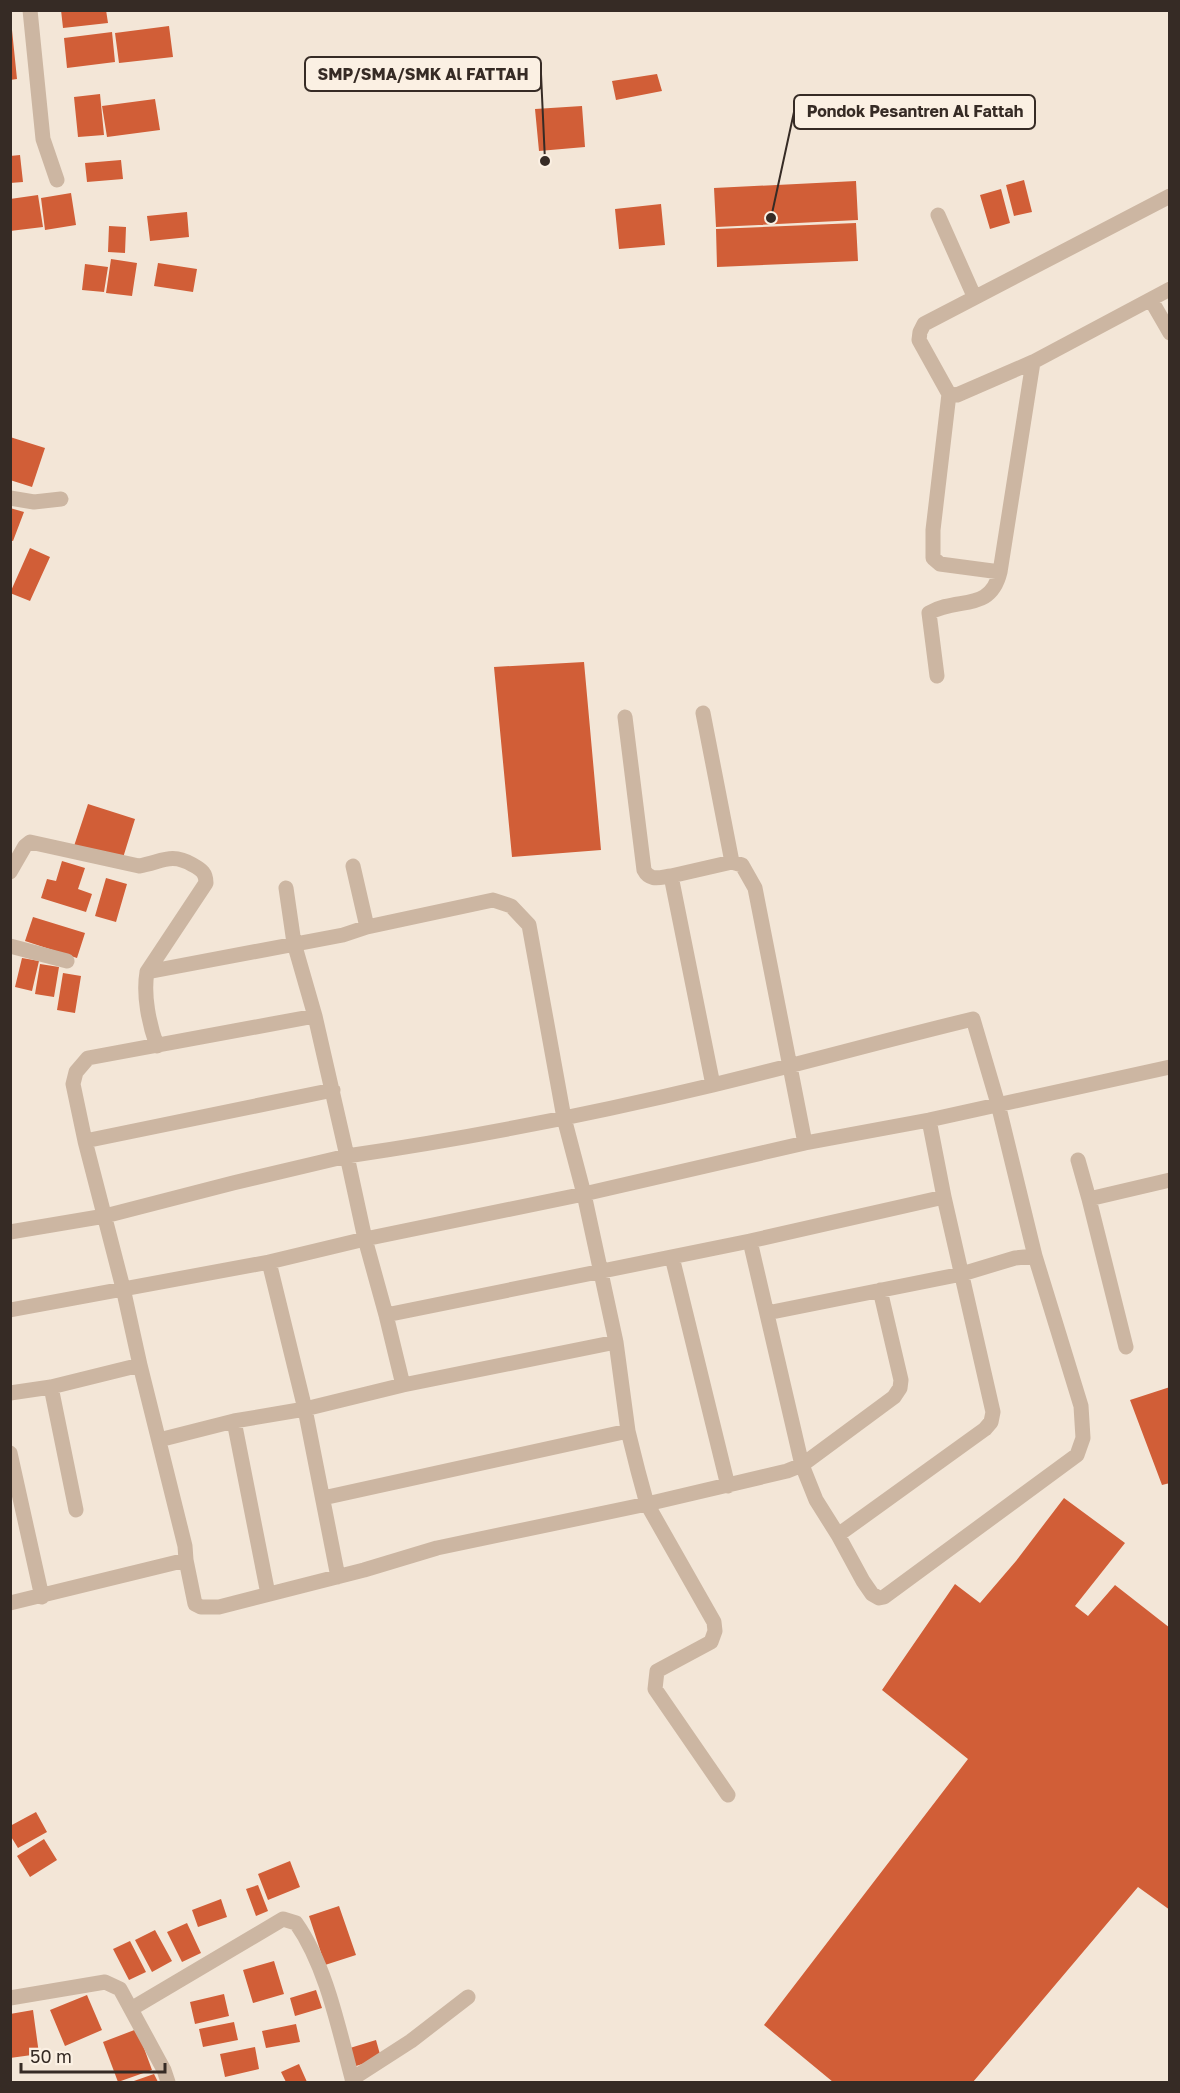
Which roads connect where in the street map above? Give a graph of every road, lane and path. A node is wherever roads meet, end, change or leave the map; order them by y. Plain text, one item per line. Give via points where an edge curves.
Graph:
1 (30, 10) edge
2 (57, 180) dead end
3 (1170, 196) edge
4 (938, 215) dead end
5 (1170, 289) edge
6 (974, 296) junction
7 (1151, 300) junction
8 (1170, 333) edge
9 (1033, 362) junction
10 (949, 394) junction
11 (10, 498) edge
12 (61, 499) dead end
13 (1000, 572) junction
14 (937, 676) dead end
15 (703, 713) dead end
16 (625, 717) dead end
17 (732, 862) junction
18 (353, 866) dead end
19 (10, 872) edge
20 (671, 876) junction
21 (286, 888) dead end
22 (368, 927) junction
23 (294, 943) junction
24 (10, 946) edge
25 (67, 960) dead end
26 (147, 972) junction
27 (315, 1016) junction
28 (157, 1046) junction
29 (791, 1065) junction
30 (1170, 1067) edge
31 (713, 1085) junction
32 (333, 1090) junction
33 (998, 1104) junction
34 (564, 1118) junction
35 (929, 1120) junction
36 (85, 1141) junction
37 (805, 1143) junction
38 (347, 1156) junction
39 (1078, 1160) dead end
40 (1170, 1180) edge
41 (584, 1194) junction
42 (944, 1197) junction
43 (1089, 1199) junction
44 (105, 1216) junction
45 (10, 1232) edge
46 (365, 1239) junction
47 (750, 1241) junction
48 (1035, 1256) junction
49 (672, 1257) junction
50 (269, 1262) junction
51 (600, 1271) junction
52 (962, 1274) junction
53 (123, 1288) junction
54 (880, 1290) junction
55 (10, 1310) edge
56 (767, 1313) junction
57 (386, 1315) junction
58 (616, 1342) junction
59 (1126, 1347) dead end
60 (140, 1365) junction
61 (403, 1385) junction
62 (51, 1387) junction
63 (10, 1393) edge
64 (305, 1409) junction
65 (234, 1421) junction
66 (628, 1431) junction
67 (159, 1440) junction
68 (10, 1453) edge
69 (802, 1465) junction
70 (728, 1486) junction
71 (323, 1498) junction
72 (647, 1504) junction
73 (76, 1510) dead end
74 (838, 1535) junction
75 (186, 1560) junction
76 (338, 1577) junction
77 (268, 1594) junction
78 (42, 1597) junction
79 (10, 1604) edge
80 (728, 1795) dead end
81 (468, 1997) dead end
82 (10, 1998) edge
83 (130, 2009) junction
84 (353, 2081) edge
85 (168, 2082) edge

1 - 2 street via 42,133
3 - 6 street
4 - 6 street
5 - 7 street
6 - 10 street via 924,324 920,332 919,340
7 - 8 street
7 - 9 street
9 - 10 street via 971,391
9 - 13 street
10 - 13 street via 933,558 940,564
11 - 12 street via 34,502
13 - 14 street via 992,592 984,598 929,613
15 - 17 street
16 - 20 street via 644,870 654,878
17 - 20 street
17 - 29 street via 742,865 755,888
18 - 22 street
19 - 26 street via 30,842 139,866 173,857 201,869 206,883
20 - 31 street
21 - 23 street
22 - 23 street
22 - 34 street via 493,900 511,906 529,926
23 - 26 street
23 - 27 street
24 - 25 street
26 - 28 street via 151,1031
27 - 28 street
27 - 32 street
28 - 36 street via 88,1058 76,1072 73,1084
29 - 31 street
29 - 33 street via 973,1019
29 - 37 street
30 - 33 street
31 - 34 street
32 - 36 street
32 - 38 street
33 - 35 street
33 - 48 street
34 - 38 street
34 - 41 street
35 - 37 street
35 - 42 street
36 - 44 street
37 - 41 street
38 - 44 street
38 - 46 street
39 - 43 street
40 - 43 street
41 - 46 street
41 - 51 street
42 - 47 street
42 - 52 street
43 - 59 street
44 - 45 street
44 - 53 street
46 - 50 street
46 - 57 street
47 - 49 street
47 - 56 street
48 - 52 street
48 - 74 street via 1081,1406 1083,1438 1077,1455 884,1597 872,1594
49 - 51 street
49 - 70 street
50 - 53 street
50 - 64 street
51 - 57 street
51 - 58 street
52 - 54 street
52 - 74 street via 990,1392 991,1422
53 - 55 street
53 - 60 street
54 - 56 street
54 - 69 street via 900,1388 894,1397
56 - 69 street
57 - 61 street
58 - 61 street
58 - 66 street
60 - 62 street
60 - 67 street
61 - 64 street
62 - 63 street
62 - 73 street
64 - 65 street
64 - 71 street
65 - 67 street
65 - 77 street
66 - 71 street
66 - 72 street
67 - 75 street
68 - 78 street
69 - 70 street
69 - 74 street via 816,1500
70 - 72 street
71 - 76 street
72 - 76 street via 437,1548
72 - 80 street via 714,1622 711,1642 657,1671 655,1689
75 - 77 street via 195,1604 201,1607 219,1607
75 - 78 street
76 - 77 street
78 - 79 street
81 - 84 street
82 - 83 street via 105,1982 120,1989
83 - 84 street via 284,1919 296,1923 312,1951
83 - 85 street

